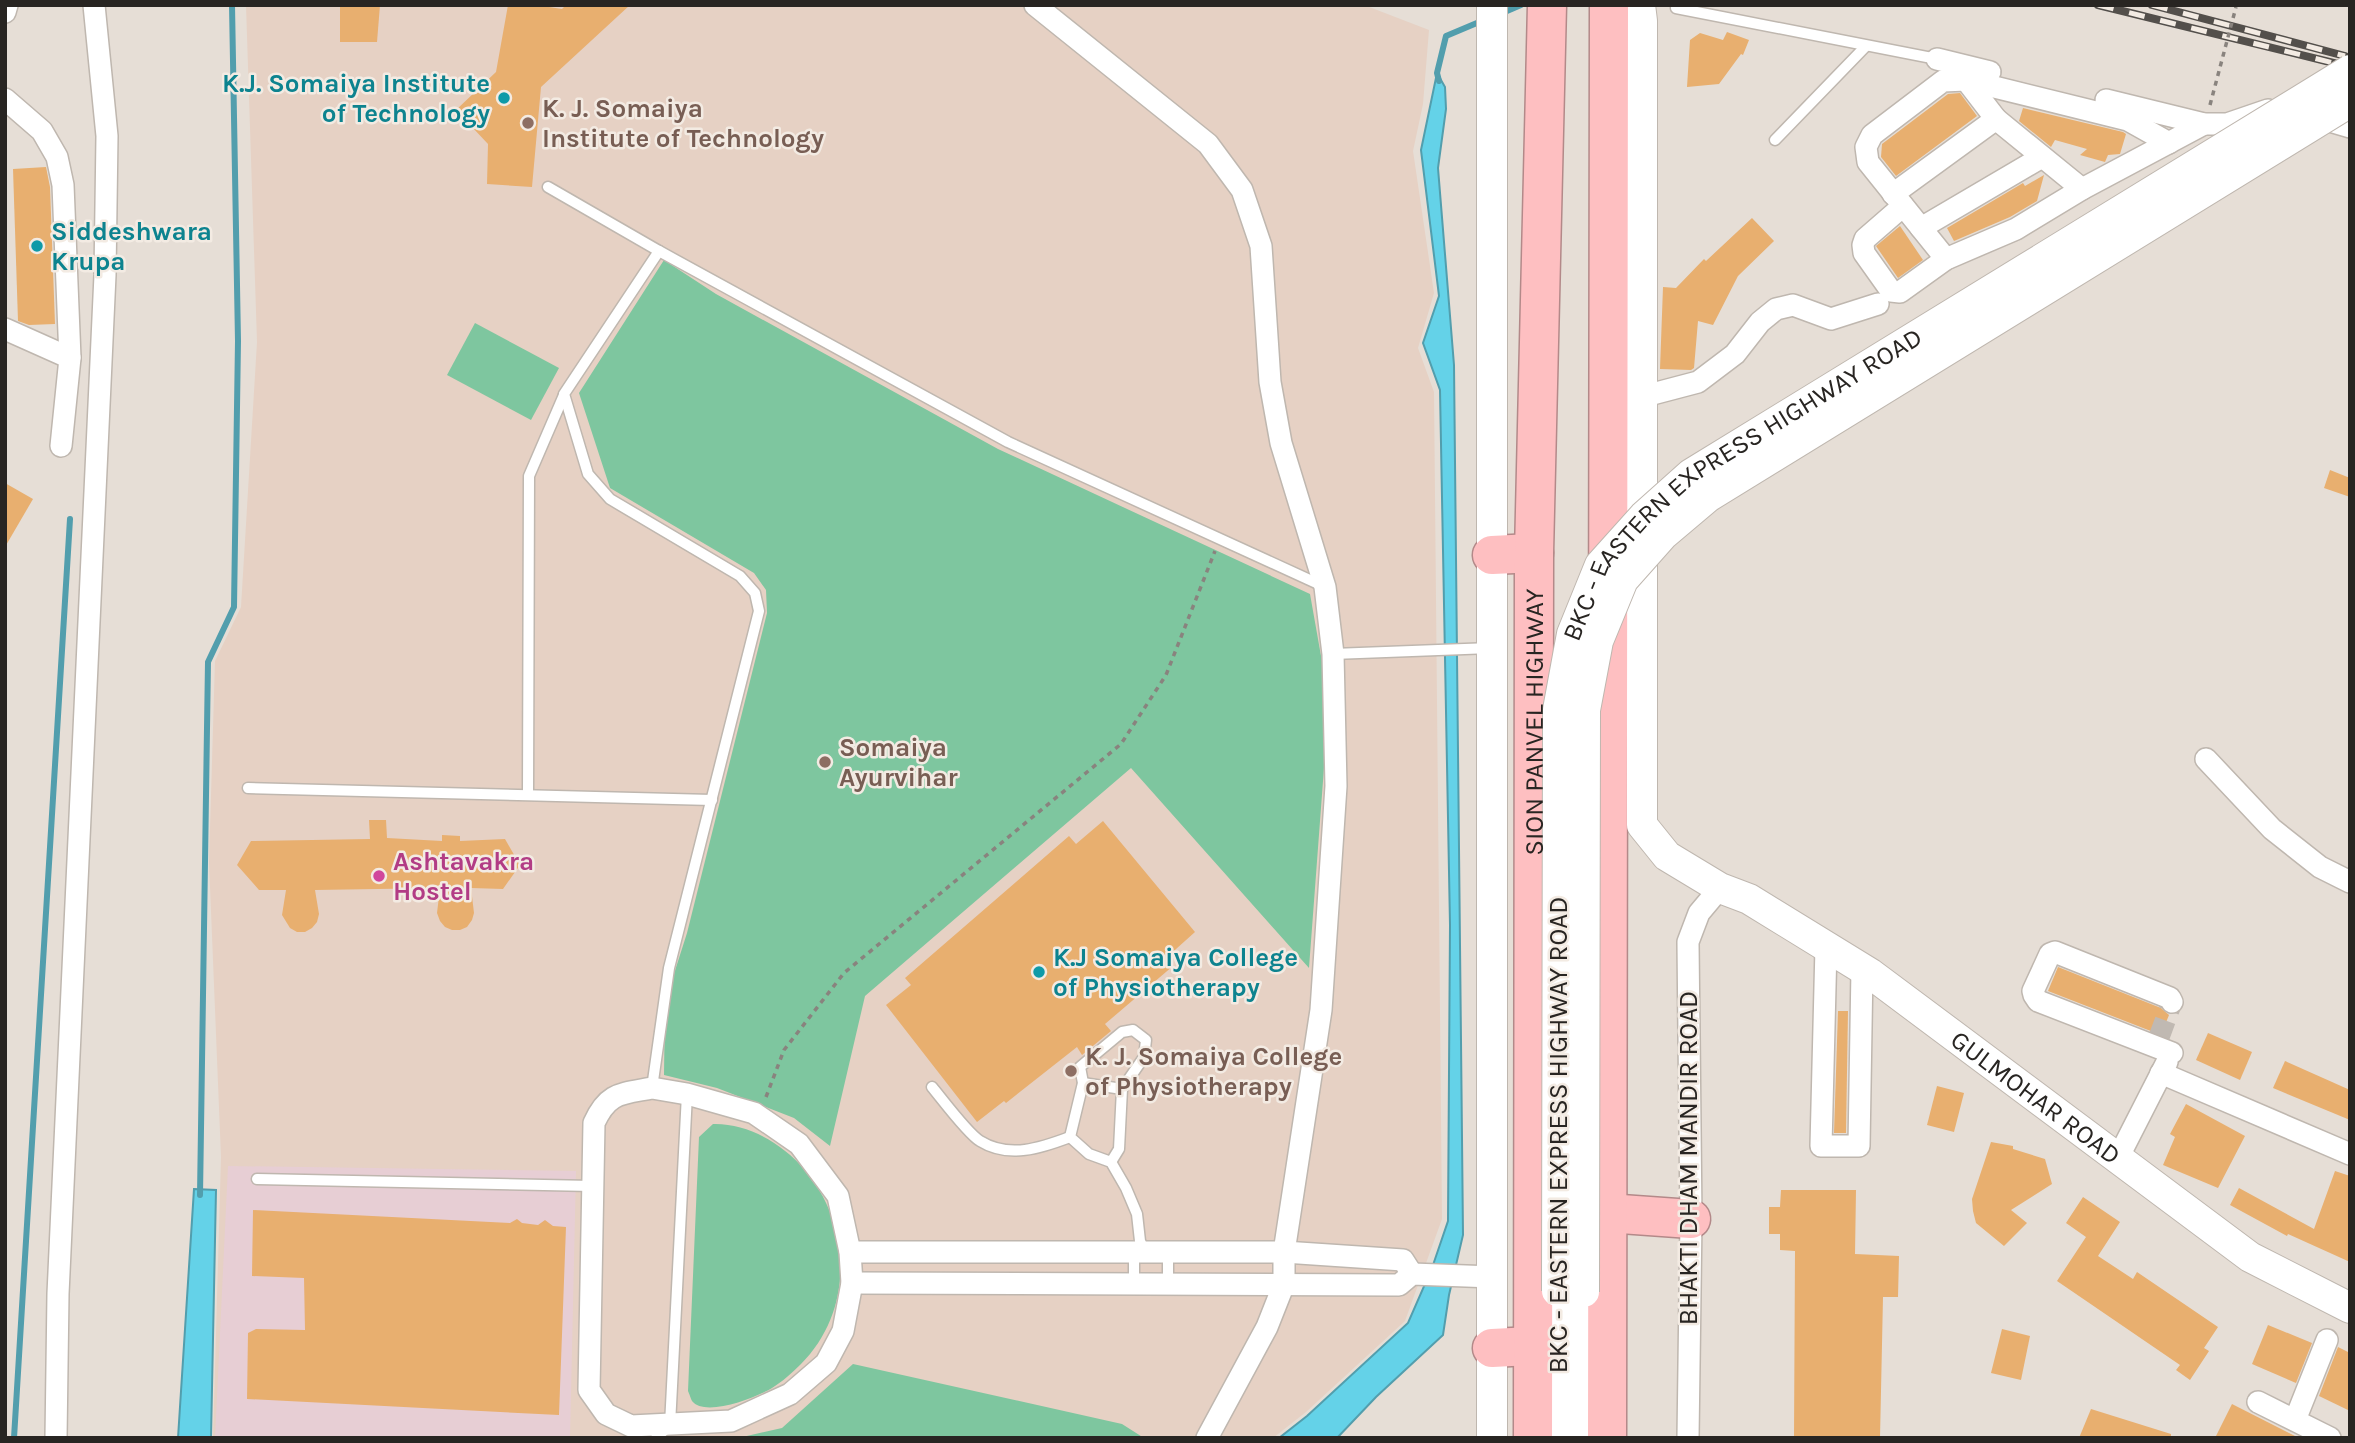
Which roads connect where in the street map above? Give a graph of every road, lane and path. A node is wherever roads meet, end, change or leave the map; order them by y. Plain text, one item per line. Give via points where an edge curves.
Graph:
1 (7, 5) edge
2 (94, 5) edge
3 (1035, 5) edge
4 (2236, 6) edge
5 (1676, 8) dead end
6 (1619, 9) edge
7 (1547, 11) edge
8 (5, 12) edge
9 (1492, 18) edge
10 (1866, 46) junction
11 (1937, 59) joint
12 (2350, 70) edge
13 (1966, 80) junction
14 (5, 99) edge
15 (2350, 102) edge
16 (2207, 114) junction
17 (1996, 119) junction
18 (2350, 127) edge
19 (1775, 140) dead end
20 (2169, 143) junction
21 (2042, 157) junction
22 (548, 187) dead end
23 (2082, 189) junction
24 (1898, 200) junction
25 (1921, 228) junction
26 (659, 251) junction
27 (1946, 260) junction
28 (1878, 304) dead end
29 (5, 329) edge
30 (70, 358) junction
31 (564, 394) junction
32 (1641, 397) junction
33 (61, 446) dead end
34 (1219, 539) junction
35 (1534, 553) junction
36 (1492, 555) junction
37 (1325, 587) junction
38 (1479, 649) junction
39 (1333, 654) junction
40 (2206, 759) dead end
41 (248, 788) dead end
42 (528, 794) junction
43 (712, 800) junction
44 (2350, 882) edge
45 (1720, 888) junction
46 (1826, 947) junction
47 (1862, 969) junction
48 (1824, 998) junction
49 (1862, 1002) junction
50 (2172, 1002) dead end
51 (2161, 1073) junction
52 (1083, 1083) junction
53 (932, 1087) dead end
54 (652, 1088) junction
55 (1122, 1089) junction
56 (687, 1094) junction
57 (758, 1116) junction
58 (1070, 1137) junction
59 (2350, 1154) edge
60 (2118, 1158) junction
61 (1111, 1162) junction
62 (257, 1179) dead end
63 (592, 1186) junction
64 (1607, 1213) junction
65 (1690, 1219) junction
66 (850, 1252) junction
67 (1140, 1252) junction
68 (1168, 1252) junction
69 (1284, 1252) junction
70 (1417, 1274) junction
71 (1481, 1277) junction
72 (852, 1283) junction
73 (1134, 1283) junction
74 (1168, 1283) junction
75 (1284, 1284) junction
76 (1571, 1292) junction
77 (2350, 1308) edge
78 (2327, 1340) dead end
79 (1533, 1346) junction
80 (1492, 1348) junction
81 (2258, 1402) dead end
82 (2302, 1428) edge
83 (663, 1432) edge
84 (56, 1438) edge
85 (1206, 1438) edge
86 (1492, 1438) edge
87 (1533, 1438) edge
88 (1558, 1438) edge
89 (1583, 1438) edge
90 (1607, 1438) edge
91 (1688, 1438) edge
92 (2330, 1438) edge

1 - 8 street
2 - 84 street via 107,136 105,275 58,1294
3 - 37 street via 1208,145 1242,190 1261,246 1270,382 1281,443
4 - 16 path, bridge
5 - 10 lane
6 - 32 main road, GULMOHAR ROAD via 1642,21
6 - 64 highway
7 - 35 highway, SION PANVEL HIGHWAY
9 - 36 main road
10 - 11 lane
10 - 19 lane
11 - 16 street
12 - 76 main road, BKC - EASTERN EXPRESS HIGHWAY ROAD, bridge via 1691,474 1644,516 1600,565 1572,634 1558,710
13 - 17 street
13 - 20 street via 2128,120
13 - 24 street via 1943,81 1872,135 1866,147 1868,162
14 - 30 street via 42,131 57,157 63,184
15 - 76 main road, BKC - EASTERN EXPRESS HIGHWAY ROAD, bridge via 1708,497 1663,535 1623,580 1598,641 1584,710
16 - 18 street via 2227,124 2281,106
16 - 20 street
17 - 21 street
17 - 24 street
20 - 23 street
21 - 23 street
21 - 25 street
22 - 26 lane
23 - 27 street via 2016,229
24 - 25 street
24 - 27 street via 1863,246 1891,291 1900,292
25 - 27 street
26 - 31 lane
26 - 34 lane via 1008,442
28 - 32 street via 1831,319 1793,305 1776,309 1735,354 1698,382
29 - 30 street
30 - 33 street
31 - 42 lane via 529,476
31 - 43 lane via 588,474 610,499 740,576 755,593 759,611
32 - 45 main road, GULMOHAR ROAD via 1642,825 1667,856
34 - 37 lane
34 - 57 path via 1166,675 1121,744 844,973 784,1051
35 - 36 highway
35 - 79 highway, SION PANVEL HIGHWAY
36 - 38 main road
37 - 39 street
38 - 39 lane
38 - 71 main road
39 - 69 street via 1336,786 1321,1010
40 - 44 street via 2272,829 2319,867
41 - 42 lane
42 - 43 lane
43 - 54 lane via 669,968
45 - 46 main road, GULMOHAR ROAD via 1749,899
45 - 65 street, BHAKTI DHAM MANDIR ROAD via 1699,913 1688,942
46 - 47 main road, GULMOHAR ROAD
46 - 48 street
47 - 49 street
47 - 60 main road, GULMOHAR ROAD
48 - 49 street
48 - 49 street via 1821,1146 1859,1146
50 - 51 street via 2055,952 2033,990 2038,1001 2166,1045
51 - 59 street
51 - 60 street
52 - 55 lane
52 - 55 lane via 1080,1067 1122,1032 1133,1030 1146,1040 1144,1057
52 - 58 lane
53 - 58 lane via 978,1140 998,1149 1018,1152
54 - 56 street
54 - 63 street via 617,1095 601,1107 594,1124
55 - 61 lane via 1119,1149
56 - 57 street
56 - 83 lane
57 - 66 street via 799,1144 838,1196
58 - 61 lane via 1089,1154
60 - 77 main road, GULMOHAR ROAD via 2250,1257
61 - 67 lane via 1137,1214
62 - 63 lane
63 - 83 street via 589,1390 606,1414 631,1426
64 - 65 highway
64 - 90 highway
65 - 91 street, BHAKTI DHAM MANDIR ROAD
66 - 67 street
66 - 72 street
67 - 68 street
67 - 73 lane
68 - 69 street
68 - 74 lane
69 - 70 street via 1403,1260
69 - 75 street
70 - 71 street
70 - 75 street via 1399,1284
71 - 80 main road
72 - 73 street
72 - 83 street via 843,1331 826,1363 790,1394 731,1421
73 - 74 street
74 - 75 street
75 - 85 street via 1267,1327
76 - 88 main road, BKC - EASTERN EXPRESS HIGHWAY ROAD
76 - 89 main road, BKC - EASTERN EXPRESS HIGHWAY ROAD
78 - 82 street
79 - 80 highway
79 - 87 highway, SION PANVEL HIGHWAY
80 - 86 main road
81 - 82 street
82 - 92 street

